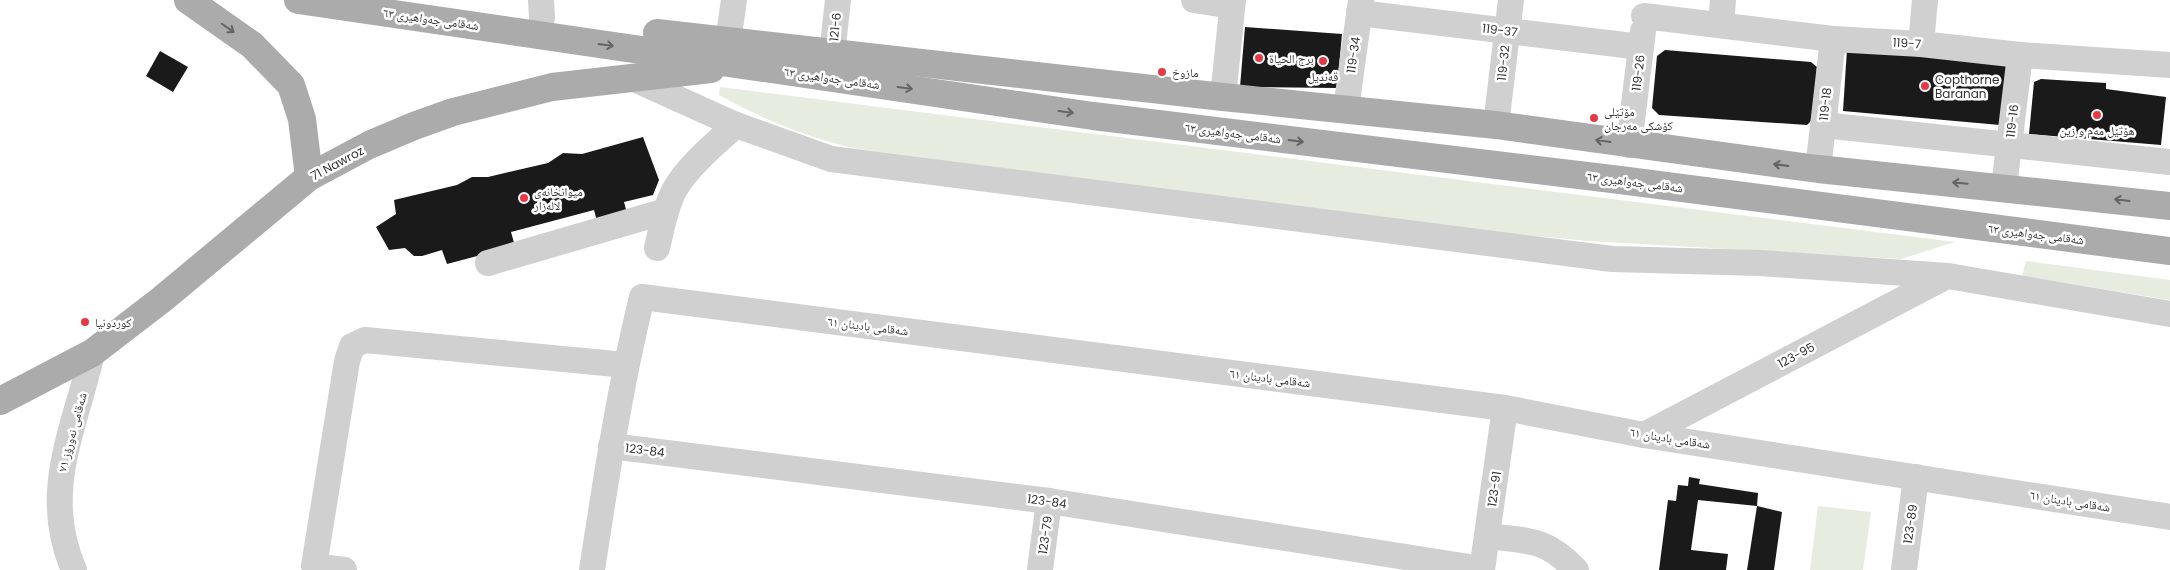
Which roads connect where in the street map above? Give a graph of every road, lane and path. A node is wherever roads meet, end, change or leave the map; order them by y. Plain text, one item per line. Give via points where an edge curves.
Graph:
1 (188, 0) edge
2 (298, 0) edge
3 (407, 0) edge
4 (734, 0) edge
5 (838, 0) edge
6 (1194, 0) edge
7 (1511, 0) edge
8 (1925, 0) edge
9 (1233, 3) edge
10 (540, 5) edge
11 (1360, 6) edge
12 (1646, 8) edge
13 (1722, 12) edge
14 (1506, 31) junction
15 (1833, 39) junction
16 (645, 41) junction
17 (728, 42) junction
18 (1921, 44) junction
19 (1641, 47) junction
20 (832, 54) junction
21 (2020, 55) junction
22 (747, 65) junction
23 (2170, 65) edge
24 (634, 79) junction
25 (1223, 97) junction
26 (1346, 109) junction
27 (736, 125) junction
28 (1496, 125) junction
29 (1823, 125) junction
30 (2010, 144) junction
31 (1629, 145) junction
32 (2170, 162) edge
33 (1818, 169) junction
34 (308, 177) junction
35 (2004, 187) junction
36 (2170, 206) edge
37 (666, 211) junction
38 (657, 248) dead end
39 (2170, 251) edge
40 (488, 264) dead end
41 (1948, 276) junction
42 (2170, 314) edge
43 (92, 353) junction
44 (626, 365) junction
45 (0, 402) edge
46 (1506, 408) junction
47 (1644, 435) junction
48 (611, 446) junction
49 (1916, 478) junction
50 (1049, 501) junction
51 (2170, 517) edge
52 (1487, 536) junction
53 (74, 570) edge
54 (344, 570) edge
55 (592, 570) edge
56 (1040, 570) edge
57 (1482, 570) edge
58 (1576, 570) edge
59 (1904, 570) edge

1 -> 34 main road via 252,45 291,85 302,119
2 -> 16 main road, شەقامی جەواهیری ٦٣
3 - 10 main road, شەقامی جەواهیری ٦٣
4 - 17 street
5 - 20 street, 121-6
6 - 9 street
7 - 14 street, 119-32
8 - 18 street
9 - 25 street
10 - 16 main road, شەقامی جەواهیری ٦٣
11 - 14 street, 119-37
11 - 26 street, 119-34
12 - 13 street, 119-7
12 - 19 street, 119-26
13 - 15 street, 119-7
14 - 19 street, 119-37
14 - 28 street, 119-32
15 - 18 street, 119-7
15 - 29 street, 119-18
16 - 17 main road, شەقامی جەواهیری ٦٣
16 - 22 main road, شەقامی جەواهیری ٦٣
17 - 20 main road, شەقامی جەواهیری ٦٣
18 - 21 street, 119-7
19 - 31 street, 119-26
20 - 25 main road, شەقامی جەواهیری ٦٣
21 - 23 street, 119-7
21 - 30 street, 119-16
22 - 24 main road, 71 Nawroz
22 -> 39 main road, شەقامی جەواهیری ٦٣ via 1092,116
24 - 27 street
24 - 34 main road, 71 Nawroz via 552,87 453,112 369,145
25 - 26 main road, شەقامی جەواهیری ٦٣
26 - 28 main road, شەقامی جەواهیری ٦٣
27 - 37 street via 706,152 675,188
27 - 41 street via 832,159 1612,259
31 -> 28 main road, شەقامی جەواهیری ٦٣
29 - 30 street
29 - 33 street, 119-18
30 - 32 street
30 - 35 street, 119-16
33 -> 31 main road, شەقامی جەواهیری ٦٣
35 -> 33 main road, شەقامی جەواهیری ٦٣
34 - 43 main road, 71 Nawroz
36 -> 35 main road, شەقامی جەواهیری ٦٣
37 - 38 street
37 - 40 street
41 - 42 street
41 - 47 street, 123-95
43 - 45 main road, 71 Nawroz
43 - 53 street, شەقامی نەورۆز ٧١ via 59,486 62,524
44 - 46 street, شەقامی بادینان ٦١ via 642,297
44 - 48 street, شەقامی بادینان ٦١
44 - 54 street via 365,340 352,346 314,566
46 - 47 street, شەقامی بادینان ٦١
46 - 52 street, 123-91
47 - 49 street, شەقامی بادینان ٦١
48 - 50 street, 123-84
48 - 55 street, شەقامی بادینان ٦١
49 - 51 street, شەقامی بادینان ٦١
49 - 59 street, 123-89
50 - 56 street, 123-79
50 - 57 street, 123-84
52 - 57 street, 123-91
52 - 58 street via 1539,542 1561,554

